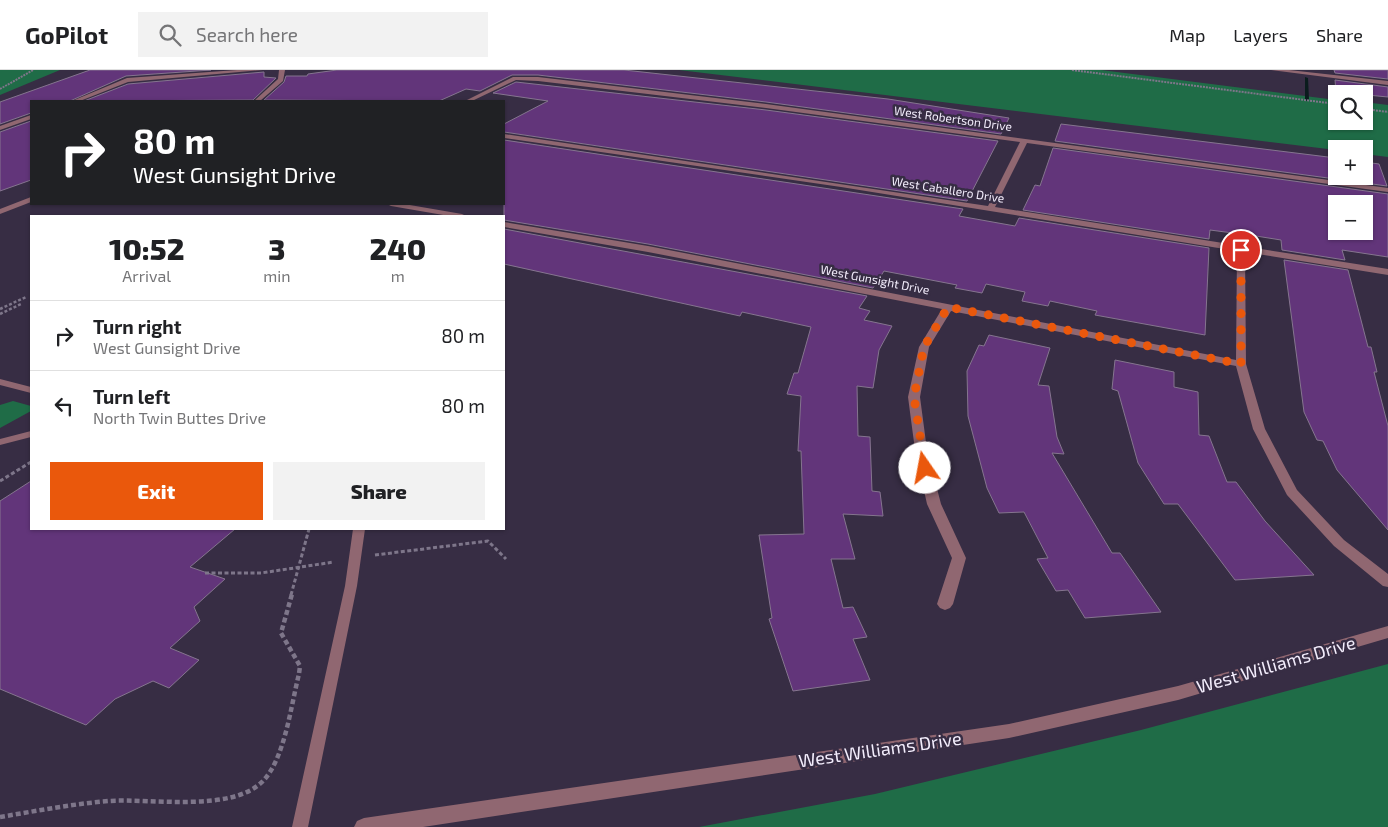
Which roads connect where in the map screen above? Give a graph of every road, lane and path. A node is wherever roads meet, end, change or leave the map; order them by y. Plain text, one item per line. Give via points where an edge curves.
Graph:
1 (33, 70) edge
2 (260, 70) edge
3 (282, 70) edge
4 (1072, 70) edge
5 (1274, 70) edge
6 (1388, 83) edge
7 (0, 89) edge
8 (77, 100) edge
9 (259, 100) edge
10 (470, 100) edge
11 (1328, 103) edge
12 (1373, 110) edge
13 (1388, 112) edge
14 (30, 118) edge
15 (0, 128) edge
16 (505, 136) edge
17 (1025, 140) junction
18 (1388, 190) edge
19 (30, 199) edge
20 (397, 205) edge
21 (990, 209) junction
22 (0, 212) edge
23 (456, 215) edge
24 (505, 224) edge
25 (1241, 250) junction
26 (1388, 272) edge
27 (26, 297) dead end
28 (21, 304) dead end
29 (948, 307) junction
30 (0, 309) edge
31 (0, 314) edge
32 (1241, 364) junction
33 (0, 382) edge
34 (30, 390) edge
35 (30, 434) edge
36 (0, 442) edge
37 (30, 463) edge
38 (0, 481) edge
39 (310, 530) edge
40 (359, 530) edge
41 (1388, 582) edge
42 (945, 604) dead end
43 (1388, 632) edge
44 (0, 817) edge
45 (300, 827) edge
46 (364, 827) edge

1 - 7 path
2 - 8 street via 127,80
3 - 9 street via 281,80
4 - 11 path
5 - 6 street
10 - 17 street, West Robertson Drive via 514,78 766,106
12 - 13 path
14 - 15 street
16 - 21 street, West Caballero Drive
17 - 18 street, West Robertson Drive
17 - 21 street
19 - 22 street
20 - 23 street
21 - 25 street, West Caballero Drive
24 - 29 street, West Gunsight Drive
25 - 26 street, West Caballero Drive
25 - 32 street
27 - 30 path
28 - 31 path
29 - 32 street, West Gunsight Drive
29 - 42 street via 924,347 914,397 921,450 934,504 959,558
32 - 41 street via 1259,428 1292,492 1339,544
33 - 34 lane
35 - 36 lane
37 - 38 path
39 - 44 path via 281,633 300,666 299,674 277,759 260,784 240,796 129,800
40 - 45 lane via 351,586
43 - 46 street, West Williams Drive via 1178,693 1009,731

